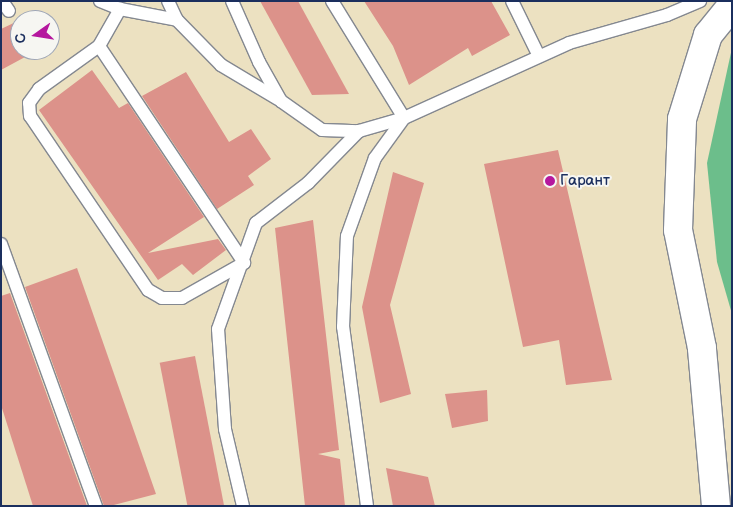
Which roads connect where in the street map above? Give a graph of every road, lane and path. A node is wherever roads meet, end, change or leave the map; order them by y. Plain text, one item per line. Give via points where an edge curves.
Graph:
1 (100, 1) edge
2 (168, 1) edge
3 (232, 1) edge
4 (332, 1) edge
5 (512, 1) edge
6 (700, 1) edge
7 (732, 5) edge
8 (120, 10) junction
9 (178, 20) junction
10 (99, 46) junction
11 (539, 56) junction
12 (280, 100) junction
13 (404, 118) junction
14 (359, 131) junction
15 (1, 244) edge
16 (244, 263) junction
17 (96, 506) edge
18 (243, 506) edge
19 (367, 506) edge
20 (716, 506) edge

1 - 8 lane
2 - 9 lane
3 - 12 lane via 258,62
4 - 13 lane
5 - 11 lane
6 - 11 lane via 667,15 569,43
7 - 20 street via 708,35 682,119 678,221 702,348
8 - 9 lane
8 - 10 lane
9 - 12 lane via 221,65
10 - 16 lane
10 - 16 lane via 39,90 30,103 30,116 90,208 148,290 162,298 182,298
11 - 13 lane
12 - 14 lane via 322,130
13 - 14 lane
13 - 19 lane via 375,158 347,236 343,327
14 - 16 lane via 308,183 256,223
15 - 17 lane
16 - 18 lane via 218,330 225,429

